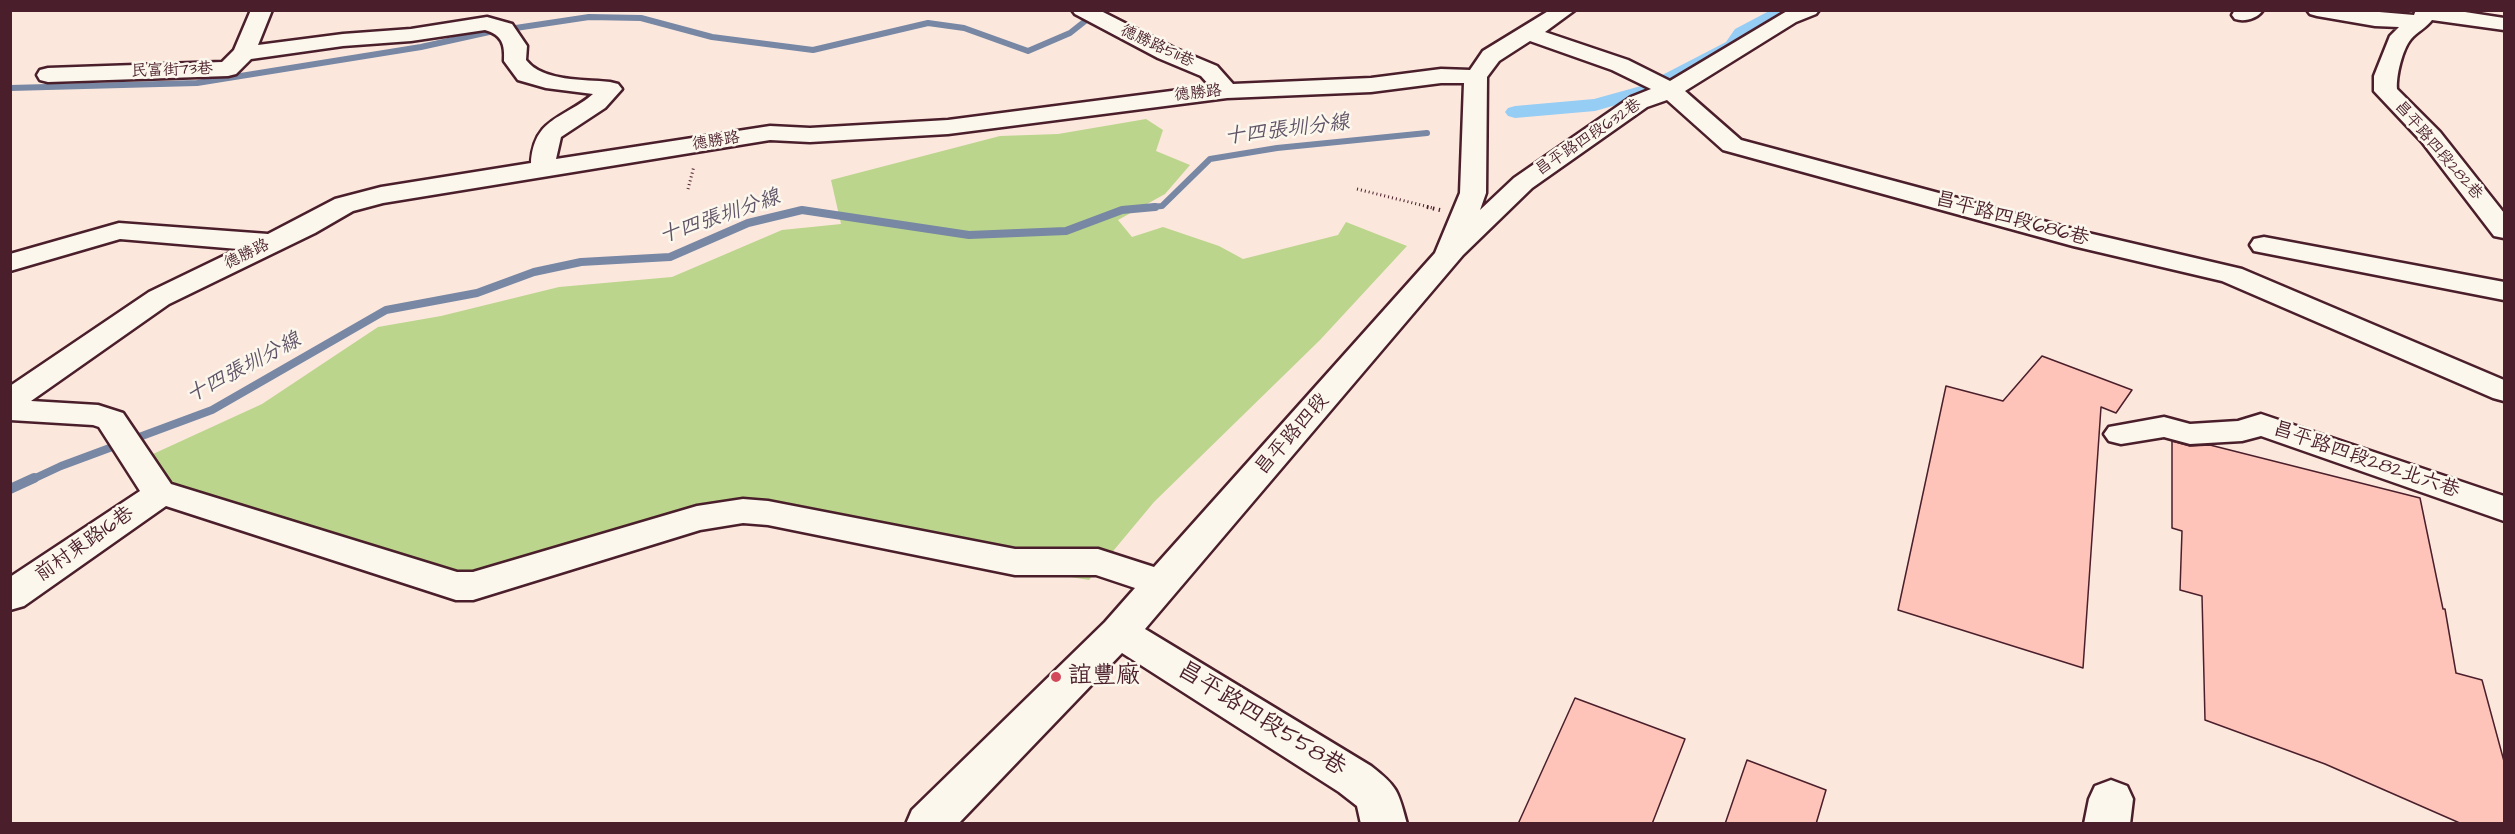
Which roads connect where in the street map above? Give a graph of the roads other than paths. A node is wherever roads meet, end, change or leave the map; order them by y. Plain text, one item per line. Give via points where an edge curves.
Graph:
1 (262, 10) edge
2 (1082, 10) edge
3 (1809, 10) edge
4 (2317, 10) edge
5 (1563, 11) edge
6 (2424, 15) edge
7 (2505, 24) edge
8 (1530, 34) junction
9 (244, 53) junction
10 (48, 75) dead end
11 (1476, 77) junction
12 (1227, 91) junction
13 (1669, 91) junction
14 (543, 169) junction
15 (2505, 230) edge
16 (273, 243) junction
17 (2264, 245) dead end
18 (1448, 256) junction
19 (10, 264) edge
20 (2505, 291) edge
21 (2505, 391) edge
22 (10, 401) edge
23 (10, 410) edge
24 (2121, 434) dead end
25 (159, 494) junction
26 (2505, 509) edge
27 (1161, 583) junction
28 (10, 596) edge
29 (1119, 632) junction
30 (928, 824) edge
31 (1384, 824) edge

1 - 9 street
2 - 12 street, 德勝路511巷 via 1209,71
3 - 13 street, 昌平路四段632巷 via 1789,18
4 - 6 street via 2355,17
5 - 8 street
6 - 7 street
6 - 15 street, 昌平路四段282巷 via 2401,36 2385,76 2386,91 2431,137
8 - 11 street via 1491,56
8 - 13 street, 昌平路四段686巷 via 1626,67
9 - 10 street, 民富街73巷 via 228,69
9 - 14 street via 487,23 505,31 516,46 515,62 526,75 610,89 603,99 552,132 544,149
11 - 12 street, 德勝路
11 - 18 street, 昌平路四段 via 1473,193
12 - 14 street, 德勝路 via 948,127 770,134
13 - 18 street, 昌平路四段632巷 via 1639,102 1522,183
13 - 21 street, 昌平路四段686巷 via 1702,115 1732,145 2083,240 2232,275
14 - 16 street, 德勝路 via 354,202
16 - 19 street via 119,231
16 - 22 street, 德勝路 via 159,298
17 - 20 street
18 - 27 street, 昌平路四段
23 - 25 street via 98,415 111,420
24 - 26 street, 昌平路四段282北六巷 via 2164,427 2190,434 2242,431 2261,424
25 - 27 street via 177,496 456,586 473,586 697,518 743,511 1015,562 1098,562
25 - 28 street, 前村東路16巷
27 - 29 street, 昌平路四段
29 - 30 street, 昌平路四段
29 - 31 street, 昌平路四段558巷 via 1355,779 1377,796

